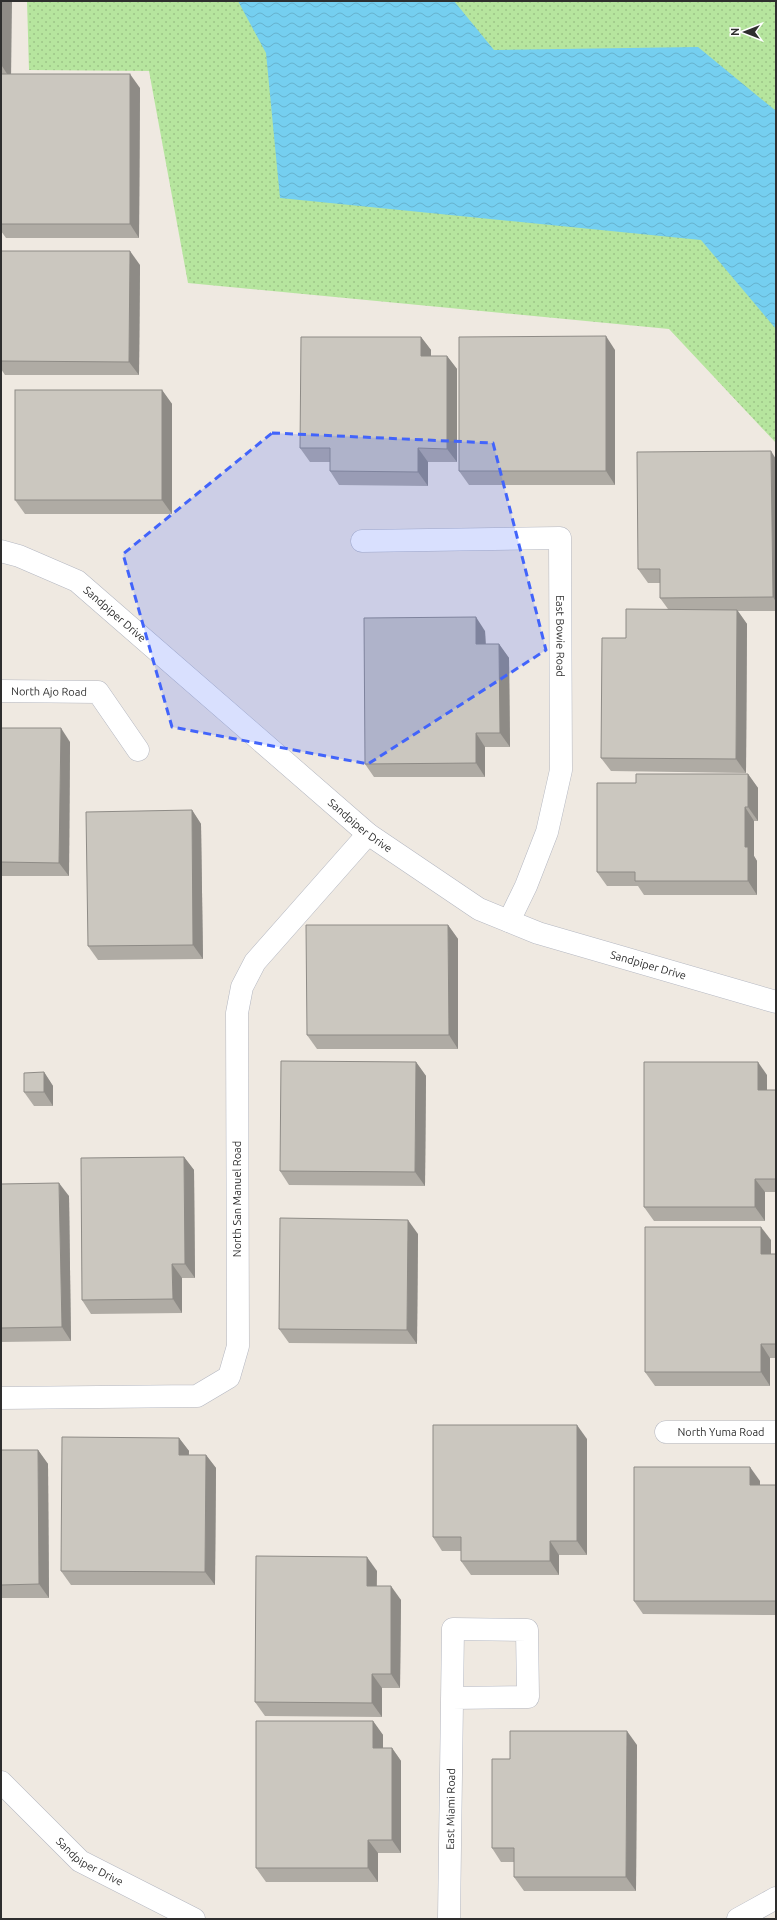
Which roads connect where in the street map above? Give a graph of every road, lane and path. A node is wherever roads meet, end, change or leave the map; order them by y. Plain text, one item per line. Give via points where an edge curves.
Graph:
1 (362, 541) dead end
2 (1, 551) edge
3 (1, 691) edge
4 (138, 750) dead end
5 (368, 834) junction
6 (509, 921) junction
7 (776, 1002) edge
8 (1, 1398) edge
9 (666, 1432) dead end
10 (776, 1432) edge
11 (452, 1698) junction
12 (1, 1782) edge
13 (776, 1898) edge
14 (194, 1919) edge
15 (449, 1919) edge
16 (738, 1919) edge

1 - 6 street, East Bowie Road via 560,538 561,770 547,832
2 - 5 street, Sandpiper Drive via 77,581
3 - 4 street, North Ajo Road via 98,692
5 - 6 street, Sandpiper Drive via 479,909
5 - 8 street, North San Manuel Road via 255,962 242,987 236,1013 238,1346 229,1377 197,1396
6 - 7 street, Sandpiper Drive via 538,933
9 - 10 street, North Yuma Road
11 - 11 street, East Miami Road via 453,1629 527,1630 528,1697
11 - 15 street, East Miami Road
12 - 14 street, Sandpiper Drive via 80,1861
13 - 16 street

